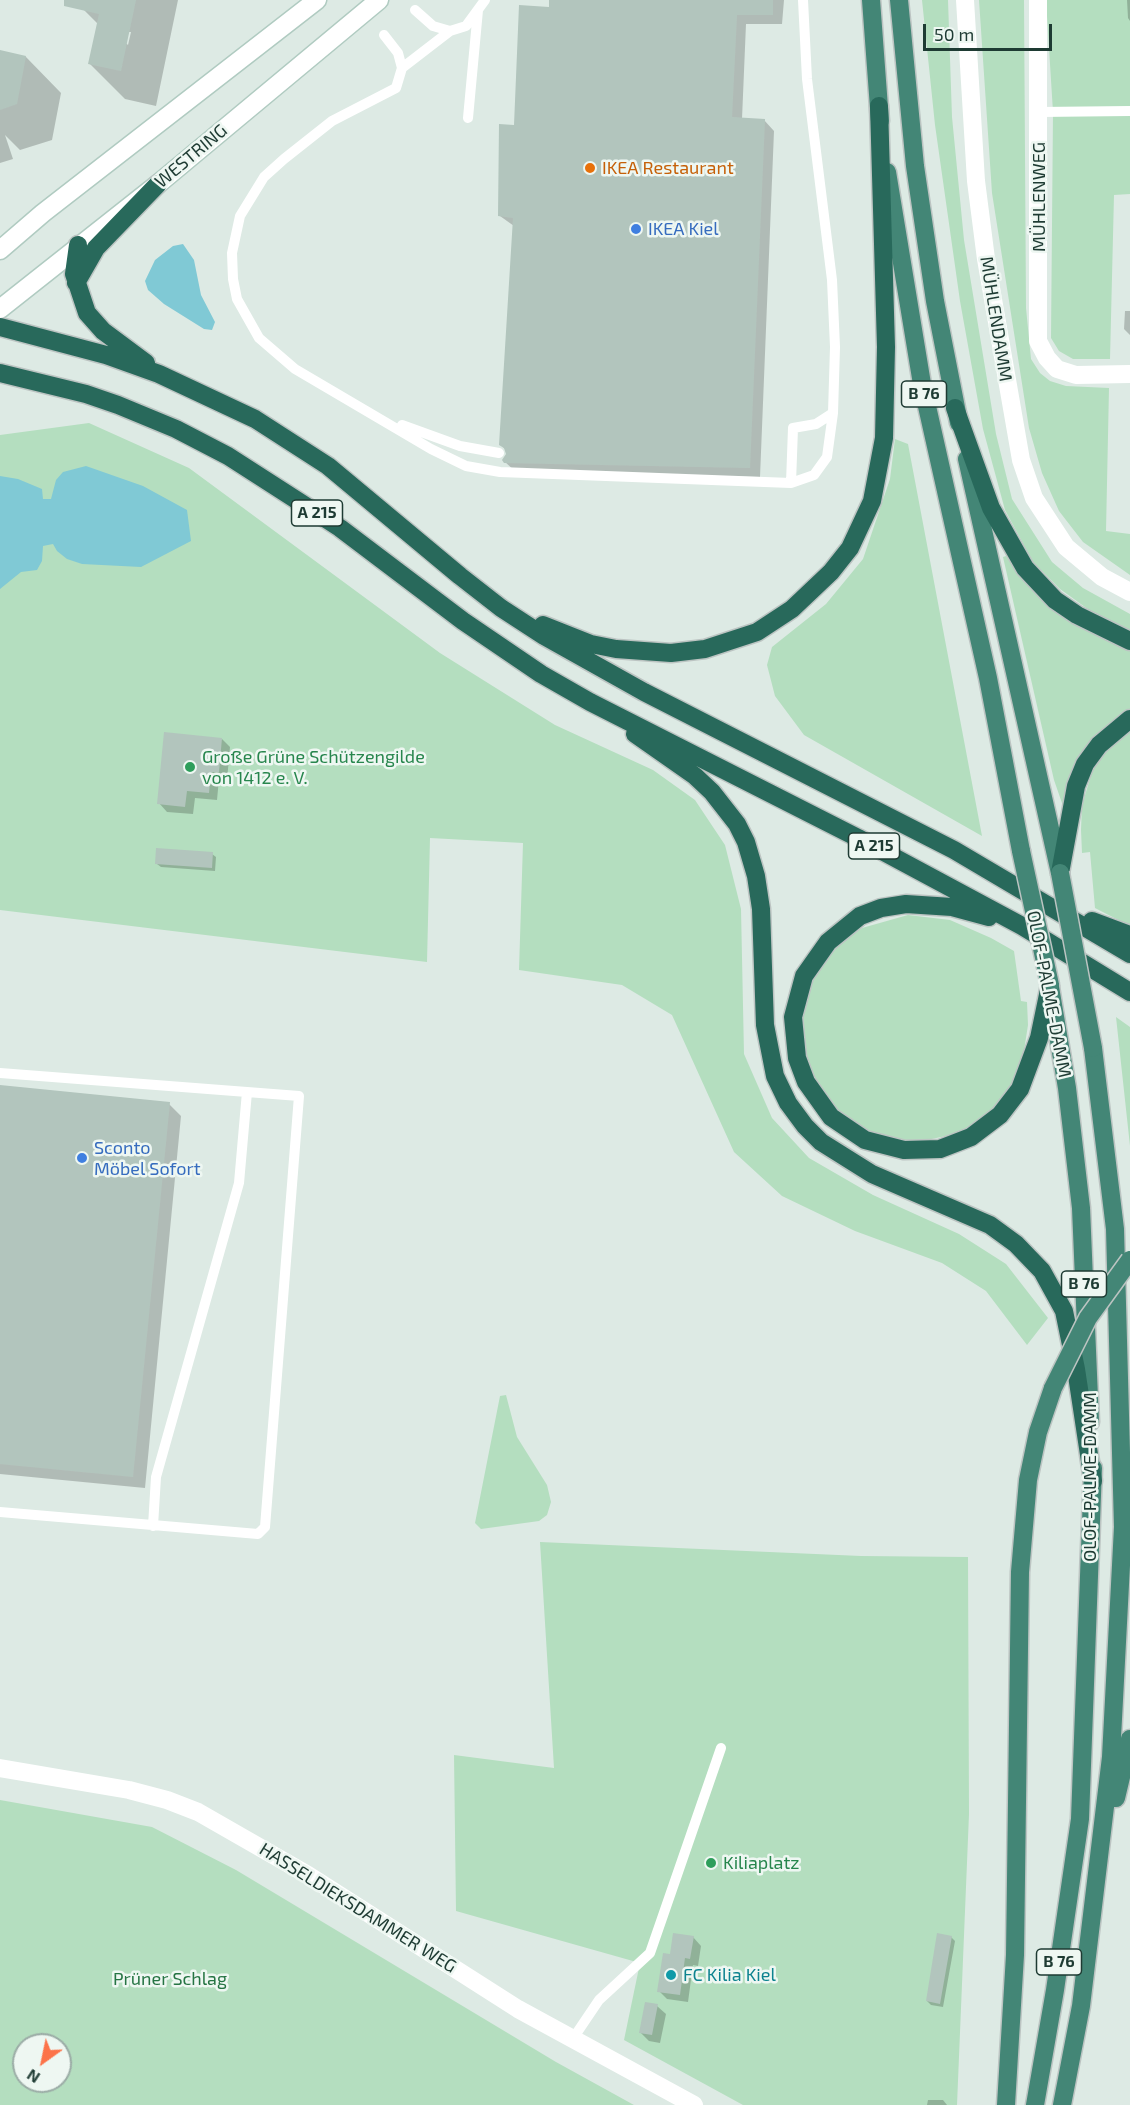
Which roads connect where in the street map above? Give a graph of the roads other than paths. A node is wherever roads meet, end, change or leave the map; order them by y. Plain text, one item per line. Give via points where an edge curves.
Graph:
1 (317, 0) edge
2 (379, 0) edge
3 (485, 0) edge
4 (803, 0) edge
5 (871, 0) edge
6 (899, 0) edge
7 (965, 0) edge
8 (1038, 0) edge
9 (415, 9) dead end
10 (478, 10) junction
11 (450, 31) junction
12 (384, 35) dead end
13 (402, 68) junction
14 (879, 106) junction
15 (1130, 111) edge
16 (1039, 112) junction
17 (468, 118) dead end
18 (158, 184) junction
19 (78, 245) junction
20 (0, 250) edge
21 (76, 283) junction
22 (0, 309) edge
23 (0, 327) edge
24 (9, 374) edge
25 (159, 374) junction
26 (1130, 374) edge
27 (955, 408) junction
28 (833, 413) junction
29 (382, 418) junction
30 (499, 453) dead end
31 (791, 483) junction
32 (1130, 592) edge
33 (501, 608) junction
34 (1130, 641) edge
35 (590, 702) junction
36 (1130, 719) edge
37 (1060, 873) junction
38 (1035, 896) junction
39 (1022, 926) junction
40 (1130, 935) edge
41 (1130, 954) edge
42 (1130, 992) edge
43 (1051, 1022) junction
44 (0, 1073) edge
45 (247, 1092) junction
46 (1130, 1260) edge
47 (1093, 1481) junction
48 (0, 1512) edge
49 (153, 1526) junction
50 (1130, 1739) edge
51 (721, 1748) dead end
52 (0, 1768) edge
53 (1097, 1882) junction
54 (572, 2040) junction
55 (694, 2105) edge
56 (1006, 2105) edge
57 (1035, 2105) edge
58 (1062, 2105) edge

1 - 20 street
2 - 18 street, WESTRING
3 - 10 lane
4 - 28 lane via 807,80 832,280
5 - 14 highway, B 76
6 - 27 highway, B 76 via 915,166
7 - 32 street, MÜHLENDAMM via 976,181 1021,460 1034,498 1066,547 1102,577
8 - 16 street, MÜHLENWEG
9 - 11 lane via 433,26
10 - 11 lane via 466,26
10 - 17 lane
11 - 13 lane
12 - 13 lane via 398,53
13 - 29 lane via 396,88 332,121 264,177 240,216 232,253 237,299 259,338 295,369
14 - 33 highway via 886,347 884,438 872,501 850,548 792,609 757,632 705,649 671,653 591,644
14 - 43 highway, OLOF-PALME-DAMM / B 76, bridge via 897,242 922,384 988,678 1050,985
15 - 16 lane
16 - 26 street, MÜHLENWEG via 1038,341 1057,369 1076,375
18 - 19 street, WESTRING
18 - 21 highway via 96,248
19 - 21 highway via 74,261
19 - 22 street, WESTRING
21 - 25 highway via 82,304 93,321
23 - 25 highway via 106,355
24 - 35 highway, A 215 via 86,394 150,417 228,456 340,528 516,657
25 - 33 highway via 255,419 328,466
27 - 34 highway via 991,508 1025,568 1054,600
27 - 37 highway, B 76
28 - 31 lane via 827,457 814,475
28 - 31 lane via 816,424 793,428
29 - 30 lane via 460,446
29 - 31 lane via 466,466 500,472
33 - 38 highway, A 215 via 635,687 836,788
35 - 39 highway, A 215
35 - 47 highway via 695,776 726,808 746,842 761,909 765,1025 776,1076 805,1126 821,1142 872,1174 990,1225 1042,1271 1064,1311
36 - 37 highway via 1106,738 1085,764 1076,786
37 - 53 highway, OLOF-PALME-DAMM / B 76, bridge via 1093,1048 1115,1229 1123,1527 1111,1757
38 - 40 highway
38 - 41 highway, A 215
39 - 42 highway, A 215
39 - 43 highway via 926,903 881,908 860,916 828,942 804,976 793,1017 797,1058 816,1100 846,1129 885,1147 940,1149 986,1128 1011,1103
43 - 47 highway, OLOF-PALME-DAMM / B 76 via 1081,1208
44 - 45 lane
45 - 49 lane via 239,1184 156,1477
45 - 49 lane via 299,1096 265,1527 258,1534
46 - 56 highway, bridge via 1088,1318 1053,1388 1028,1480 1020,1572 1015,1955
47 - 57 highway, OLOF-PALME-DAMM / B 76 via 1080,1819
48 - 49 lane
50 - 53 highway
51 - 54 lane via 650,1953 599,2000
52 - 54 street, HASSELDIEKSDAMMER WEG via 129,1790 198,1812 308,1875
53 - 58 highway, OLOF-PALME-DAMM / B 76 via 1081,2006
54 - 55 street, HASSELDIEKSDAMMER WEG

